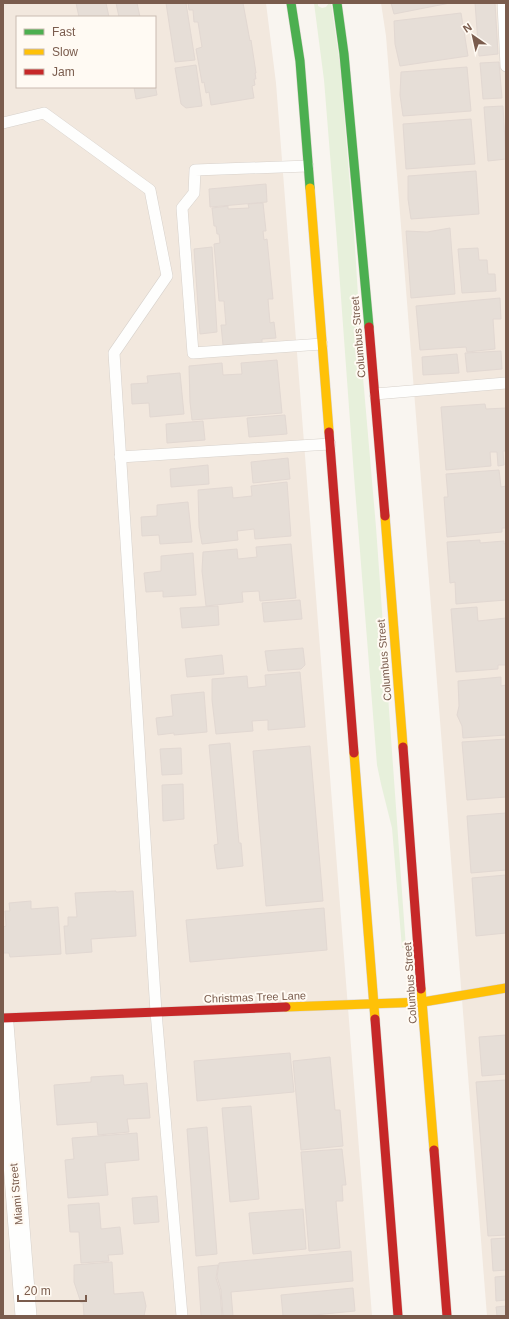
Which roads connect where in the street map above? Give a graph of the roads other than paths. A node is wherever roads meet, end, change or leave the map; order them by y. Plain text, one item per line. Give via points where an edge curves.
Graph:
1 (291, 3) edge
2 (337, 3) edge
3 (503, 3) edge
4 (506, 66) edge
5 (3, 123) edge
6 (308, 166) junction
7 (322, 344) junction
8 (506, 383) edge
9 (375, 394) junction
10 (330, 444) junction
11 (120, 457) junction
12 (506, 988) edge
13 (423, 1002) junction
14 (374, 1004) junction
15 (156, 1012) junction
16 (3, 1018) edge
17 (3, 1024) edge
18 (26, 1316) edge
19 (182, 1316) edge
20 (398, 1316) edge
21 (448, 1316) edge

1 - 6 main road via 300,61
2 - 9 main road, Columbus Street via 344,54
3 - 4 lane
5 - 11 lane via 44,113 150,190 167,276 114,353
6 - 7 main road
6 - 7 lane via 195,170 194,193 182,208 193,353
7 - 10 main road
8 - 9 lane
9 - 13 main road, Columbus Street
10 - 11 lane
10 - 14 main road
11 - 15 lane
12 - 13 main road, Christmas Tree Lane
13 - 14 main road, Christmas Tree Lane
13 - 21 main road, Columbus Street
14 - 15 main road, Christmas Tree Lane
14 - 20 main road
15 - 16 main road, Christmas Tree Lane
15 - 19 lane
17 - 18 street, Miami Street

